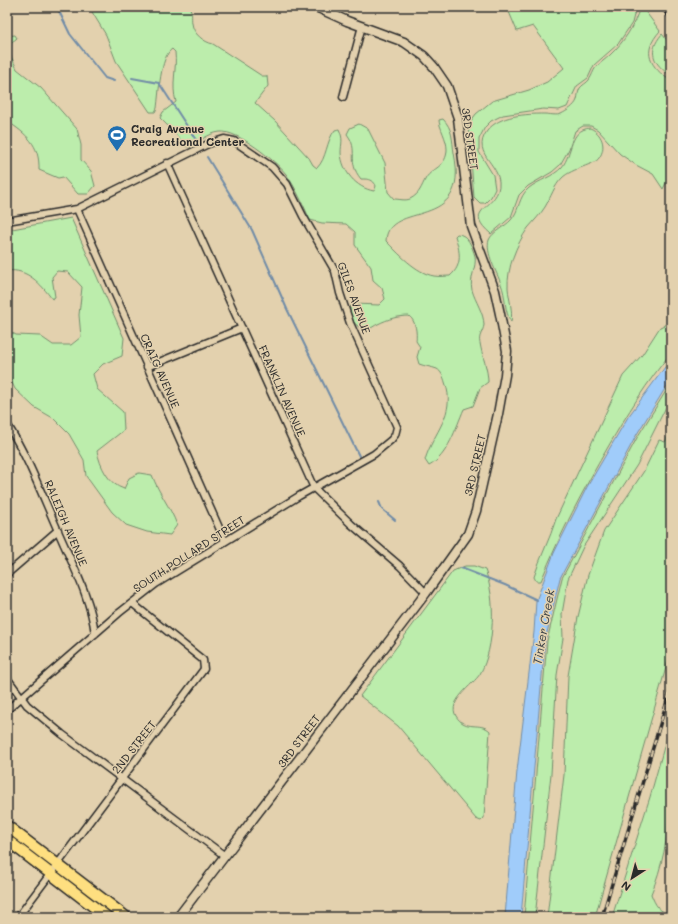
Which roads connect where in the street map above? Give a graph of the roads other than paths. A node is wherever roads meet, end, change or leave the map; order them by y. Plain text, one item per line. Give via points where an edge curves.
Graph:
1 (316, 7) edge
2 (362, 26) junction
3 (343, 97) dead end
4 (167, 163) junction
5 (77, 209) junction
6 (7, 221) edge
7 (242, 328) junction
8 (147, 367) junction
9 (7, 424) edge
10 (395, 435) joint
11 (314, 488) junction
12 (58, 530) junction
13 (225, 541) junction
14 (7, 574) edge
15 (426, 593) junction
16 (132, 603) junction
17 (95, 634) junction
18 (7, 678) edge
19 (20, 698) junction
20 (7, 710) edge
21 (122, 779) junction
22 (7, 826) edge
23 (7, 840) edge
24 (224, 856) junction
25 (57, 864) junction
26 (50, 873) junction
27 (18, 917) edge
28 (107, 917) edge
29 (126, 917) edge
30 (178, 917) edge

1 - 2 street, 3RD STREET
2 - 3 street
2 - 15 street, 3RD STREET via 393,37 417,50 441,76 452,98 458,118 471,226 495,292 507,351 498,414 472,525
4 - 5 street
4 - 7 street, FRANKLIN AVENUE
4 - 10 street, GILES AVENUE via 214,142 229,139 275,169 288,184 303,216 336,271 350,323 396,424
5 - 6 street
5 - 8 street, CRAIG AVENUE
7 - 8 street
7 - 11 street, FRANKLIN AVENUE
8 - 13 street, CRAIG AVENUE
9 - 12 street, RALEIGH AVENUE via 34,475
10 - 11 street, SOUTH POLLARD STREET via 374,454
11 - 13 street, SOUTH POLLARD STREET
11 - 15 street, FRANKLIN AVENUE
12 - 14 street
12 - 17 street, RALEIGH AVENUE via 79,580
13 - 16 street, SOUTH POLLARD STREET via 156,584
15 - 24 street, 3RD STREET
16 - 17 street, SOUTH POLLARD STREET
16 - 21 street, 2ND STREET via 203,660 206,666
17 - 19 street, SOUTH POLLARD STREET
18 - 19 street
19 - 20 street, SOUTH POLLARD STREET
19 - 21 street via 62,734
21 - 24 street
21 - 25 street, 2ND STREET
22 - 25 main road
23 - 26 main road
24 - 30 street, 3RD STREET
25 - 26 street, 2ND STREET
25 - 29 main road
26 - 27 street, 2ND STREET
26 - 28 main road

